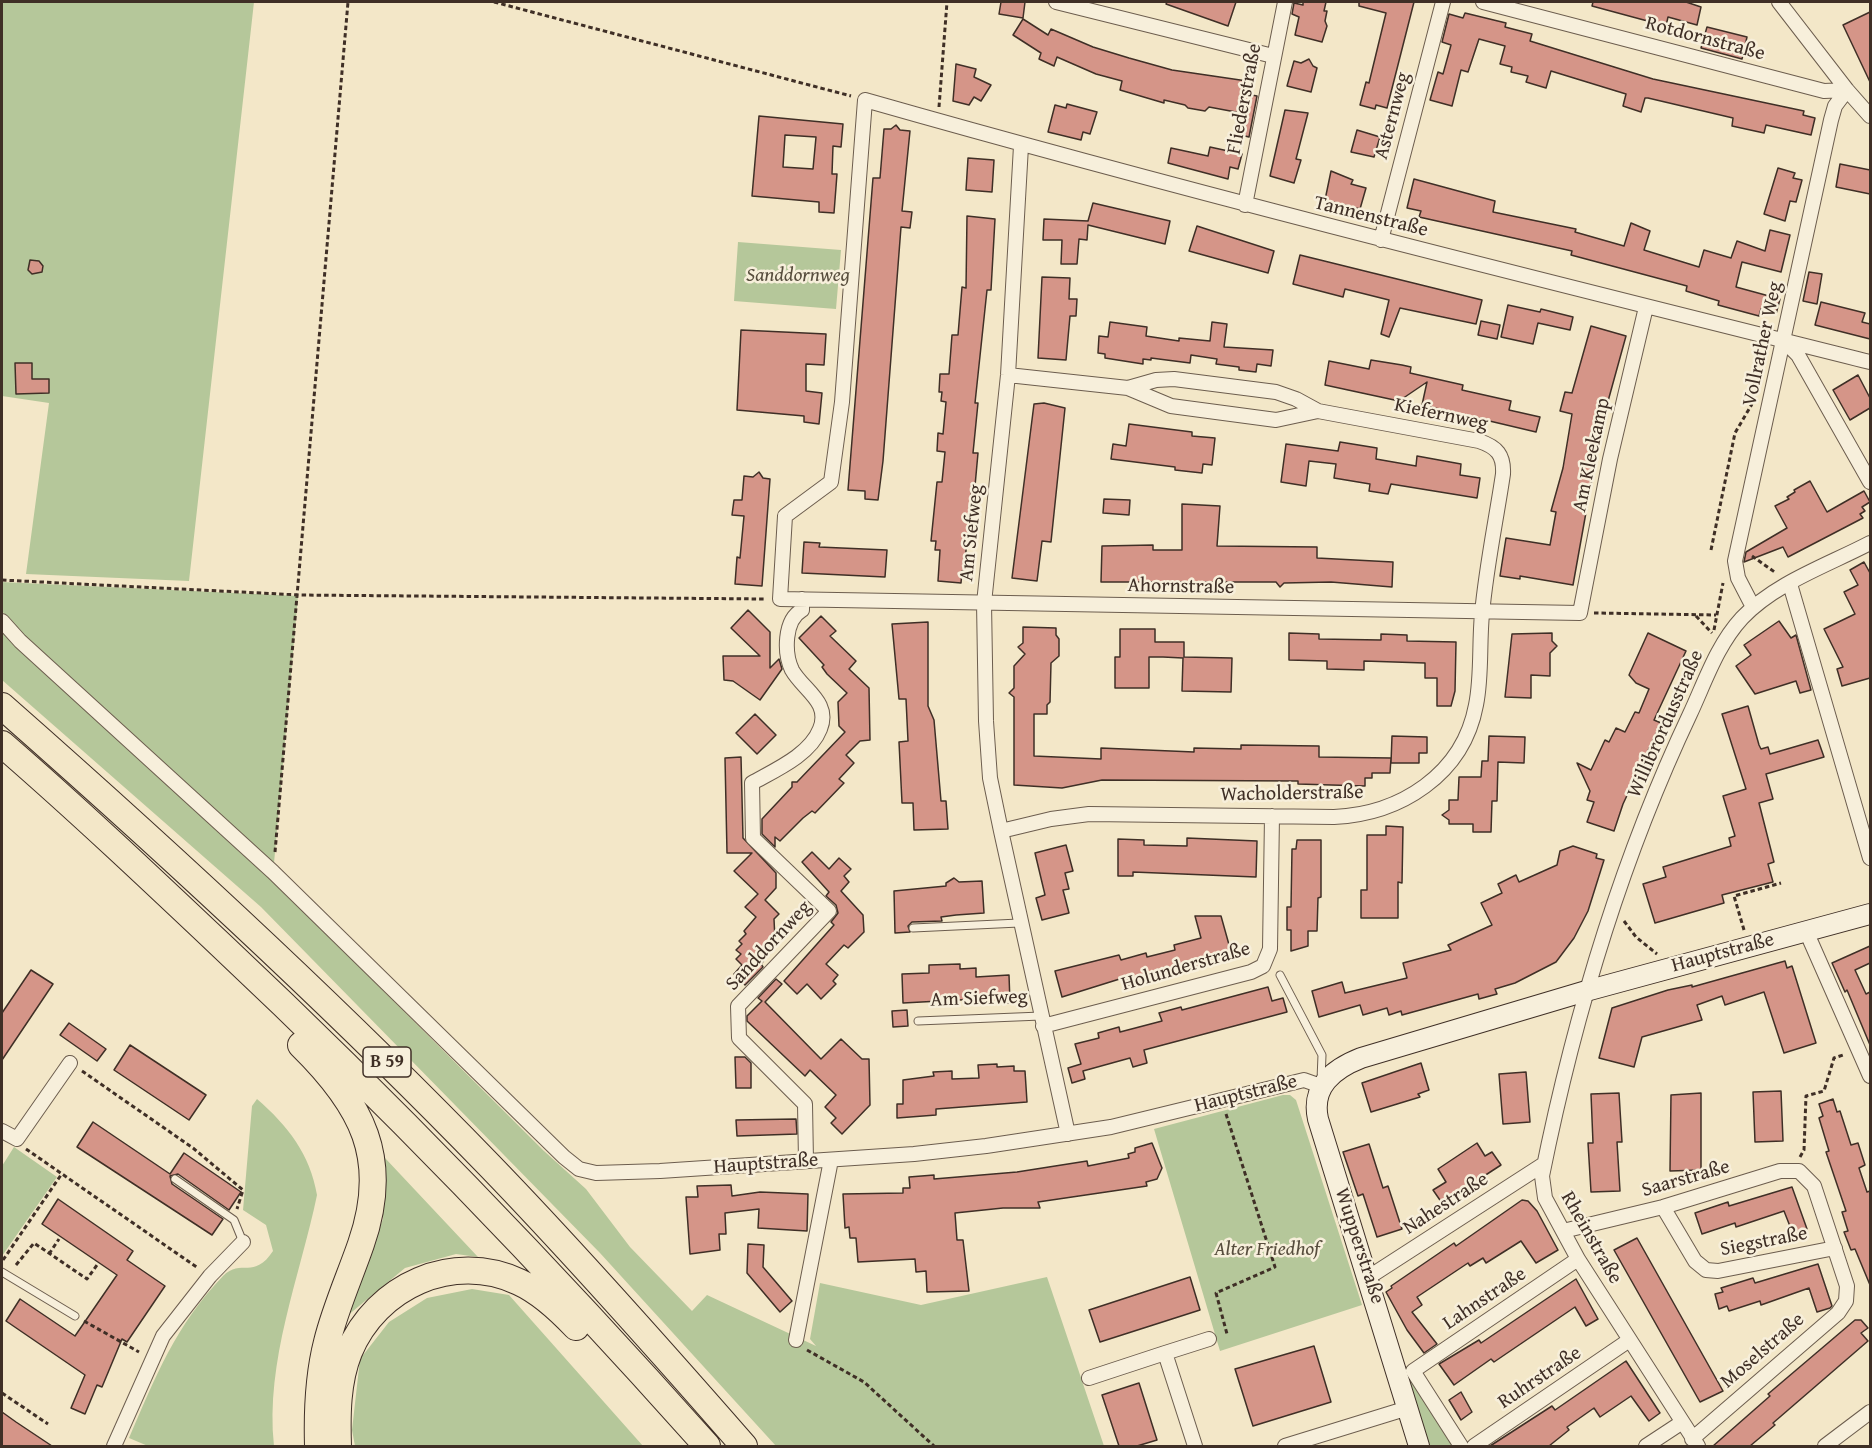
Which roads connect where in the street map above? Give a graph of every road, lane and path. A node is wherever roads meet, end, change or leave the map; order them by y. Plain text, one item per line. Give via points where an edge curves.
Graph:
1 (348, 2) edge
2 (494, 2) edge
3 (947, 2) edge
4 (1056, 2) edge
5 (1285, 2) edge
6 (1443, 2) edge
7 (1483, 2) edge
8 (1779, 2) edge
9 (1273, 56) junction
10 (1847, 90) junction
11 (865, 100) junction
12 (1870, 116) edge
13 (937, 121) junction
14 (1021, 146) junction
15 (1245, 205) junction
16 (1381, 240) junction
17 (1646, 307) junction
18 (1784, 340) junction
19 (1870, 362) edge
20 (1008, 375) junction
21 (1128, 388) junction
22 (1773, 389) junction
23 (1318, 411) junction
24 (1870, 482) edge
25 (1870, 543) edge
26 (1738, 546) junction
27 (1711, 550) dead end
28 (1735, 561) junction
29 (2, 580) edge
30 (1790, 584) junction
31 (299, 595) junction
32 (780, 598) junction
33 (802, 599) junction
34 (984, 603) junction
35 (1753, 607) junction
36 (1482, 613) junction
37 (1580, 613) junction
38 (1695, 615) junction
39 (1716, 615) junction
40 (2, 621) edge
41 (1713, 635) junction
42 (1714, 663) junction
43 (2, 706) edge
44 (2, 744) edge
45 (1272, 816) junction
46 (1001, 831) junction
47 (1870, 858) edge
48 (273, 872) junction
49 (1781, 883) dead end
50 (1615, 903) junction
51 (1870, 914) edge
52 (1019, 922) junction
53 (913, 928) dead end
54 (1806, 931) junction
55 (221, 945) junction
56 (1748, 946) junction
57 (1676, 966) junction
58 (1280, 975) dead end
59 (1586, 991) junction
60 (918, 1021) dead end
61 (1042, 1021) junction
62 (1858, 1049) junction
63 (70, 1063) joint
64 (1870, 1076) edge
65 (1321, 1086) junction
66 (1225, 1110) dead end
67 (2, 1131) edge
68 (1068, 1134) junction
69 (17, 1139) junction
70 (831, 1160) junction
71 (806, 1161) junction
72 (1544, 1164) junction
73 (1794, 1170) junction
74 (61, 1175) junction
75 (175, 1179) dead end
76 (1663, 1207) junction
77 (234, 1220) junction
78 (1563, 1231) junction
79 (59, 1239) dead end
80 (243, 1242) joint
81 (1835, 1248) junction
82 (50, 1254) junction
83 (1578, 1259) junction
84 (3, 1260) edge
85 (97, 1265) dead end
86 (2, 1272) edge
87 (210, 1276) junction
88 (1369, 1277) junction
89 (75, 1316) joint
90 (1227, 1334) dead end
91 (1209, 1339) dead end
92 (796, 1340) joint
93 (1628, 1341) junction
94 (1165, 1353) junction
95 (151, 1359) junction
96 (1089, 1378) dead end
97 (2, 1393) edge
98 (1408, 1408) junction
99 (1870, 1412) edge
100 (1682, 1423) junction
101 (48, 1424) dead end
102 (1695, 1443) edge
103 (114, 1446) edge
104 (318, 1446) edge
105 (338, 1446) edge
106 (690, 1446) edge
107 (707, 1446) edge
108 (744, 1446) edge
109 (934, 1446) edge
110 (1195, 1446) edge
111 (1285, 1446) edge
112 (1419, 1446) edge
113 (1461, 1446) edge
114 (1474, 1446) edge
115 (1646, 1446) edge
116 (1824, 1446) edge

1 - 31 path
2 - 11 path
3 - 13 path
4 - 9 street
5 - 9 street, Fliederstraße
6 - 16 street, Asternweg
7 - 10 street, Rotdornstraße via 1824,91
8 - 10 street
9 - 15 street, Fliederstraße
10 - 12 street
10 - 18 street, Vollrather Weg via 1835,106 1831,120
11 - 13 street, Tannenstraße
11 - 32 street via 842,402 831,482 785,516
13 - 14 street, Tannenstraße
14 - 15 street, Tannenstraße
14 - 20 street, Am Siefweg
15 - 16 street, Tannenstraße
16 - 17 street, Tannenstraße
17 - 18 street, Tannenstraße
17 - 37 street, Am Kleekamp via 1612,448
18 - 19 street, Tannenstraße
18 - 22 street, Vollrather Weg
18 - 24 street via 1798,356
20 - 21 street, Kiefernweg
20 - 34 street, Am Siefweg
21 - 23 street, Kiefernweg via 1171,406 1276,420
21 - 23 street, Kiefernweg via 1174,379 1276,392
22 - 26 street, Vollrather Weg
22 - 27 path via 1753,403 1735,433
23 - 36 street, Kiefernweg via 1479,441 1498,451 1503,474
25 - 30 street, Willibrordusstraße
26 - 28 street, Vollrather Weg
26 - 30 path
28 - 35 street, Vollrather Weg via 1736,575
28 - 39 path via 1726,572
29 - 31 path
30 - 35 street, Willibrordusstraße
30 - 47 street
31 - 32 path
31 - 48 path
32 - 33 street, Ahornstraße
33 - 34 street, Ahornstraße
33 - 71 street, Sanddornweg via 802,610 789,625 789,661 821,706 823,722 817,736 795,758 752,783 753,838 830,911 738,1006 739,1038 805,1104
34 - 36 street, Ahornstraße
34 - 46 street, Am Siefweg via 987,743
35 - 42 street, Willibrordusstraße via 1727,638
36 - 37 street, Ahornstraße
36 - 45 street, Wacholderstraße via 1473,719 1458,752 1435,778 1408,799 1369,814
37 - 38 path
38 - 39 path
38 - 41 path
39 - 41 path
40 - 48 street
41 - 42 path
42 - 50 street, Willibrordusstraße via 1660,778
43 - 108 highway, B 59 via 237,919 422,1097 548,1228
44 - 55 highway, B 59
45 - 46 street, Wacholderstraße via 1089,814
45 - 61 street, Holunderstraße via 1270,949 1263,966
46 - 52 street, Am Siefweg
48 - 71 street, Hauptstraße via 579,1169 596,1173
49 - 56 path via 1734,896
50 - 57 path via 1636,937
50 - 59 street, Willibrordusstraße
51 - 54 street, Hauptstraße
52 - 53 lane
52 - 61 street, Am Siefweg
54 - 56 street, Hauptstraße
54 - 62 street
55 - 104 highway via 254,998 321,1064 346,1096 363,1124 371,1152 374,1182 370,1212 322,1368
55 - 107 highway, B 59 via 465,1185
56 - 57 street, Hauptstraße
57 - 59 street, Hauptstraße
58 - 65 lane via 1322,1055
59 - 65 street, Hauptstraße via 1355,1060 1338,1069
59 - 72 street, Rheinstraße
60 - 61 lane, Am Siefweg
61 - 68 street, Am Siefweg
62 - 64 street
62 - 73 path via 1833,1058 1824,1091 1806,1096 1804,1150
63 - 69 street
63 - 77 path via 193,1148 243,1190
65 - 68 street, Hauptstraße via 1307,1080 1294,1082 1130,1123
65 - 88 street, Wupperstraße via 1316,1103 1318,1119
66 - 90 path via 1275,1267 1216,1293
67 - 69 street
68 - 70 street, Hauptstraße via 987,1146
69 - 74 path via 32,1156
70 - 71 street, Hauptstraße
70 - 92 street
72 - 78 street, Rheinstraße via 1543,1194
72 - 88 street, Nahestraße
73 - 76 street, Saarstraße
73 - 81 street via 1814,1186
74 - 84 path
74 - 87 path
75 - 77 lane
76 - 78 street, Saarstraße
76 - 81 street, Siegstraße via 1695,1261 1706,1270 1718,1271
77 - 80 lane
78 - 83 street, Rheinstraße
79 - 82 path
80 - 87 street
81 - 102 street, Moselstraße via 1847,1286 1846,1301 1838,1313
82 - 84 path via 34,1243 17,1266
82 - 85 path via 87,1279
83 - 93 street, Rheinstraße
83 - 113 street, Lahnstraße via 1413,1371
86 - 89 lane
87 - 95 street via 172,1321
88 - 98 street, Wupperstraße
89 - 95 path
91 - 94 street
92 - 109 path via 814,1356 869,1386
93 - 100 street, Rheinstraße
93 - 114 street, Ruhrstraße
94 - 96 street
94 - 110 street
95 - 103 street
97 - 101 path
98 - 111 street
98 - 112 street, Wupperstraße
99 - 116 street
100 - 102 street, Rheinstraße
100 - 115 street
105 - 106 highway via 342,1374 350,1349 366,1322 389,1298 410,1284 442,1273 470,1270 509,1278 547,1299

